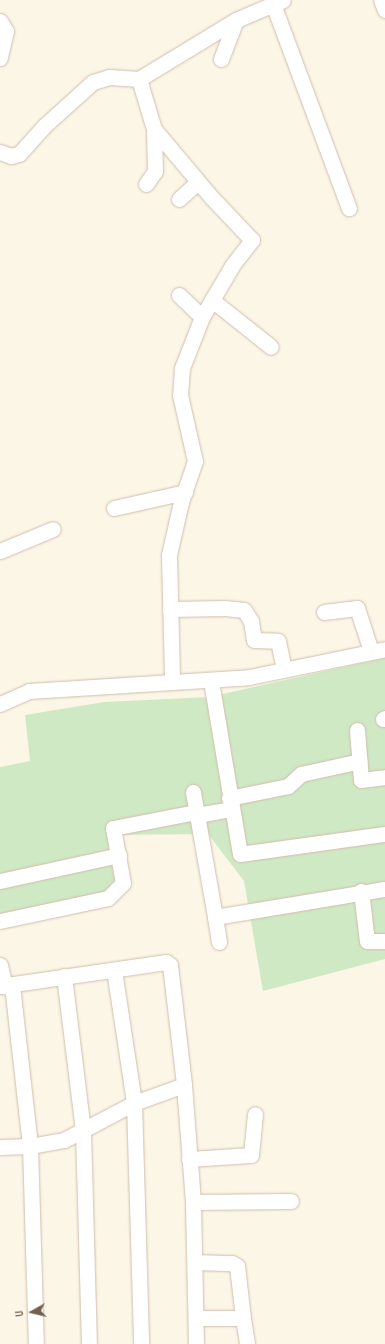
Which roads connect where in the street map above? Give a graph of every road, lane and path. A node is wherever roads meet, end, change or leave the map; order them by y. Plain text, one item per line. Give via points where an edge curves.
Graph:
1 (381, 0) edge
2 (278, 2) edge
3 (385, 10) edge
4 (236, 20) junction
5 (0, 21) edge
6 (0, 58) edge
7 (221, 59) dead end
8 (139, 79) junction
9 (154, 129) junction
10 (0, 152) edge
11 (198, 182) junction
12 (146, 184) dead end
13 (179, 199) dead end
14 (349, 208) dead end
15 (179, 295) dead end
16 (212, 300) junction
17 (202, 317) junction
18 (271, 347) dead end
19 (185, 492) junction
20 (114, 508) dead end
21 (53, 529) dead end
22 (0, 551) edge
23 (170, 609) junction
24 (324, 612) dead end
25 (378, 650) edge
26 (284, 669) junction
27 (211, 681) junction
28 (172, 682) junction
29 (0, 704) edge
30 (357, 730) dead end
31 (360, 761) junction
32 (385, 777) edge
33 (193, 792) dead end
34 (230, 804) junction
35 (196, 814) junction
36 (385, 834) edge
37 (118, 855) junction
38 (0, 880) edge
39 (385, 889) edge
40 (361, 891) junction
41 (215, 916) junction
42 (0, 921) edge
43 (219, 942) dead end
44 (385, 942) edge
45 (0, 965) edge
46 (114, 970) junction
47 (64, 976) junction
48 (6, 986) edge
49 (184, 1085) junction
50 (134, 1103) junction
51 (255, 1114) dead end
52 (83, 1131) junction
53 (30, 1146) junction
54 (0, 1147) edge
55 (189, 1159) junction
56 (291, 1201) dead end
57 (193, 1202) junction
58 (195, 1262) junction
59 (196, 1318) junction
60 (244, 1318) junction
61 (36, 1344) edge
62 (89, 1344) edge
63 (141, 1344) edge
64 (196, 1344) edge
65 (247, 1344) edge

1 - 3 street
2 - 4 street
2 - 14 street
4 - 7 street
4 - 8 street
5 - 6 street via 6,31
8 - 9 street
8 - 10 street via 109,77 93,82 43,127 19,154 12,156
9 - 11 street
9 - 12 street via 156,171
11 - 13 street
11 - 16 street via 252,240 235,261
15 - 17 street
16 - 17 street
16 - 18 street
17 - 19 street via 182,368 180,395 195,461
19 - 20 street
19 - 23 street via 169,555
21 - 22 street
23 - 26 street via 244,610 251,621 254,640 278,641
23 - 28 street
24 - 25 street via 356,608
25 - 26 street
26 - 27 street via 248,677
27 - 28 street
27 - 34 street
28 - 29 street via 29,691
30 - 31 street
31 - 32 street via 361,780
31 - 34 street via 301,774 288,786
33 - 35 street
34 - 35 street
34 - 36 street via 238,853 241,855
35 - 37 street via 113,828
35 - 41 street
37 - 38 street
37 - 42 street via 123,883 108,898
39 - 40 street
40 - 41 street
40 - 44 street via 367,941
41 - 43 street
45 - 48 street
46 - 47 street
46 - 49 street via 166,962 170,965
46 - 50 street
47 - 48 street
47 - 52 street
48 - 53 street
49 - 50 street
49 - 55 street
50 - 52 street
50 - 63 street
51 - 55 street via 251,1155
52 - 53 street via 64,1140
52 - 62 street
53 - 54 street
53 - 61 street
55 - 57 street
56 - 57 street
57 - 58 street
58 - 59 street
58 - 60 street via 232,1263 237,1266
59 - 60 street
59 - 64 street
60 - 65 street

